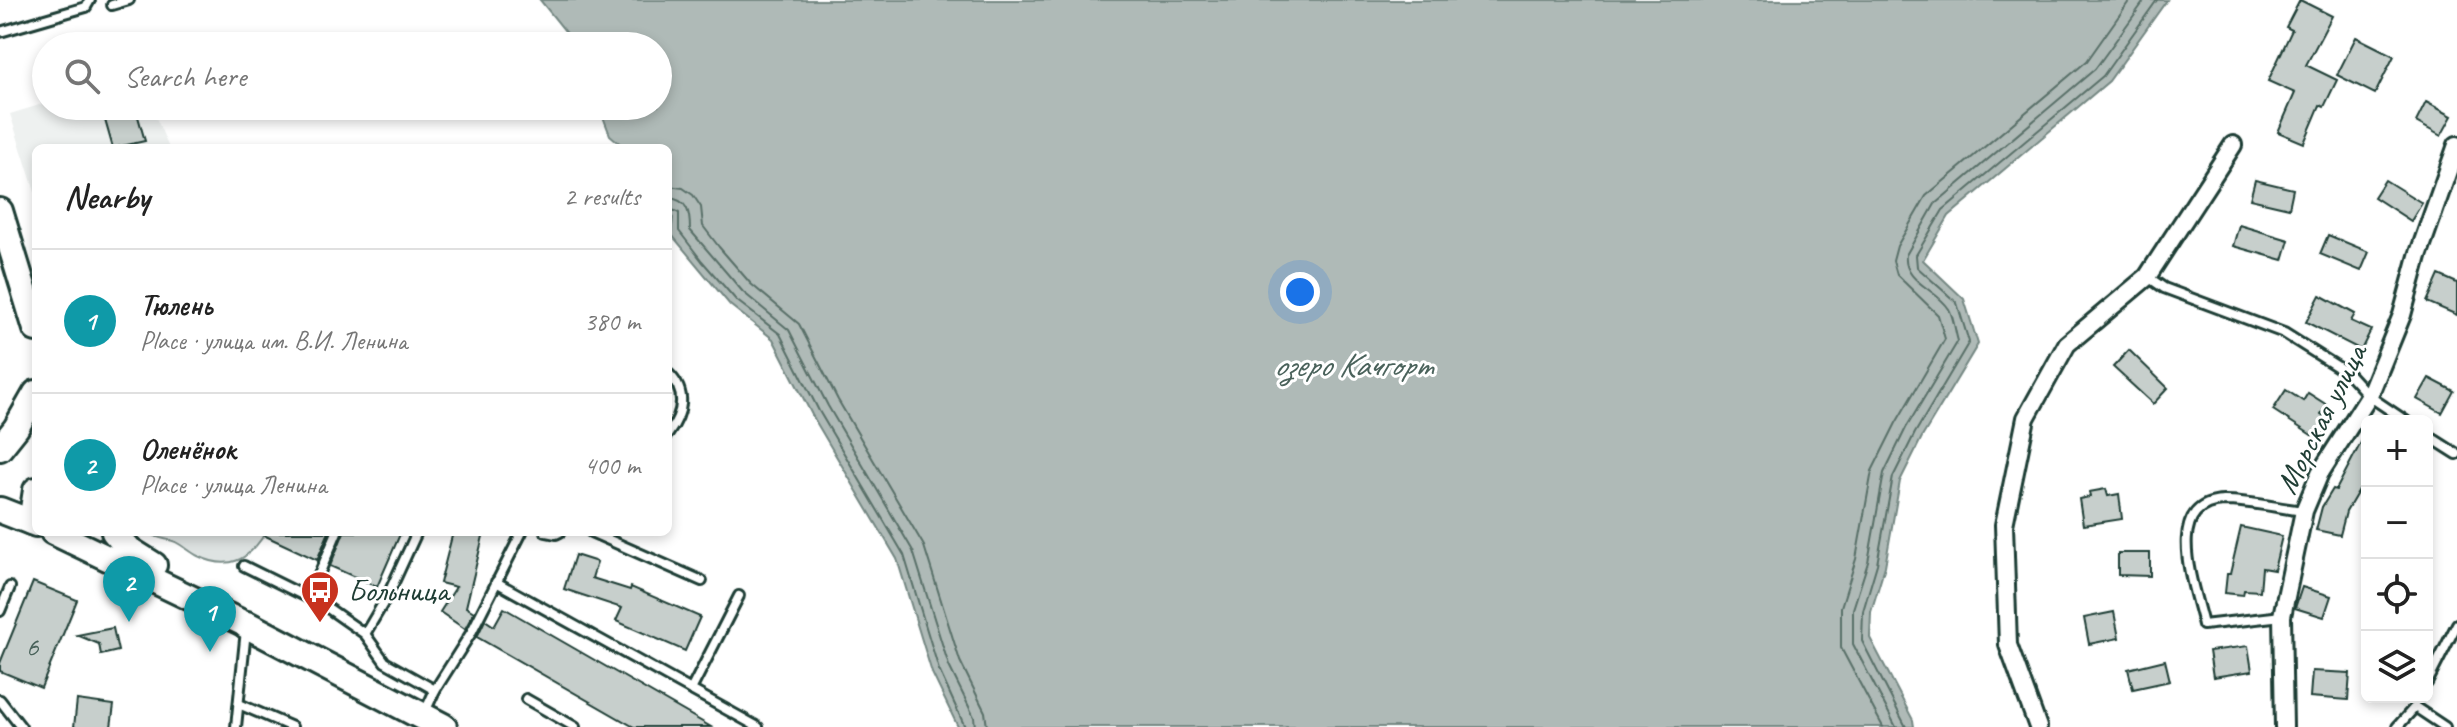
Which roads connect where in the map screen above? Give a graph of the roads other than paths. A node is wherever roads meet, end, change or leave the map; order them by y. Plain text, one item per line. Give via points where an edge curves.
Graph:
1 (90, 0) edge
2 (129, 0) edge
3 (112, 5) dead end
4 (0, 32) edge
5 (2233, 145) dead end
6 (2457, 145) edge
7 (0, 211) edge
8 (2147, 277) junction
9 (32, 316) edge
10 (672, 377) edge
11 (2369, 396) junction
12 (32, 400) edge
13 (2397, 415) edge
14 (672, 428) edge
15 (2433, 439) edge
16 (0, 448) edge
17 (2457, 454) edge
18 (0, 510) edge
19 (2304, 511) junction
20 (32, 523) edge
21 (62, 536) edge
22 (118, 536) edge
23 (335, 536) edge
24 (415, 536) edge
25 (520, 536) edge
26 (600, 536) edge
27 (244, 566) dead end
28 (702, 581) dead end
29 (496, 582) junction
30 (10, 587) dead end
31 (739, 596) dead end
32 (309, 598) junction
33 (0, 611) edge
34 (2282, 616) junction
35 (2457, 624) edge
36 (247, 625) junction
37 (365, 634) junction
38 (2433, 671) edge
39 (435, 690) junction
40 (691, 690) junction
41 (526, 699) dead end
42 (0, 700) edge
43 (2417, 703) edge
44 (239, 704) junction
45 (2415, 707) junction
46 (433, 722) edge
47 (21, 727) edge
48 (236, 727) edge
49 (292, 727) edge
50 (575, 727) edge
51 (758, 727) edge
52 (2038, 727) edge
53 (2284, 727) edge
54 (2397, 727) edge
55 (2445, 727) edge

1 - 4 lane via 86,7
2 - 3 lane
5 - 8 street
6 - 11 street, Морская улица via 2402,315
7 - 9 main road
8 - 11 lane via 2284,333 2349,374
8 - 52 street via 2067,344 2026,418 2004,525 2008,645
10 - 14 lane via 682,412
11 - 13 lane
11 - 19 street, Морская улица via 2320,473
12 - 16 main road
15 - 17 lane
18 - 20 main road
19 - 34 street, Морская улица
19 - 34 lane via 2224,501 2196,512 2187,524 2185,545 2203,625
21 - 36 main road
22 - 36 main road via 130,550
23 - 32 lane
24 - 37 lane
25 - 29 lane
26 - 28 lane
27 - 32 lane
29 - 39 lane
29 - 40 lane
30 - 33 lane
31 - 40 lane
32 - 37 lane
34 - 53 street, Морская улица
35 - 38 lane
36 - 44 lane
36 - 46 main road
37 - 39 lane via 385,662
39 - 46 lane
40 - 51 lane
41 - 50 lane
42 - 47 lane
43 - 45 lane
44 - 48 lane
44 - 49 lane
45 - 54 lane
45 - 55 lane

